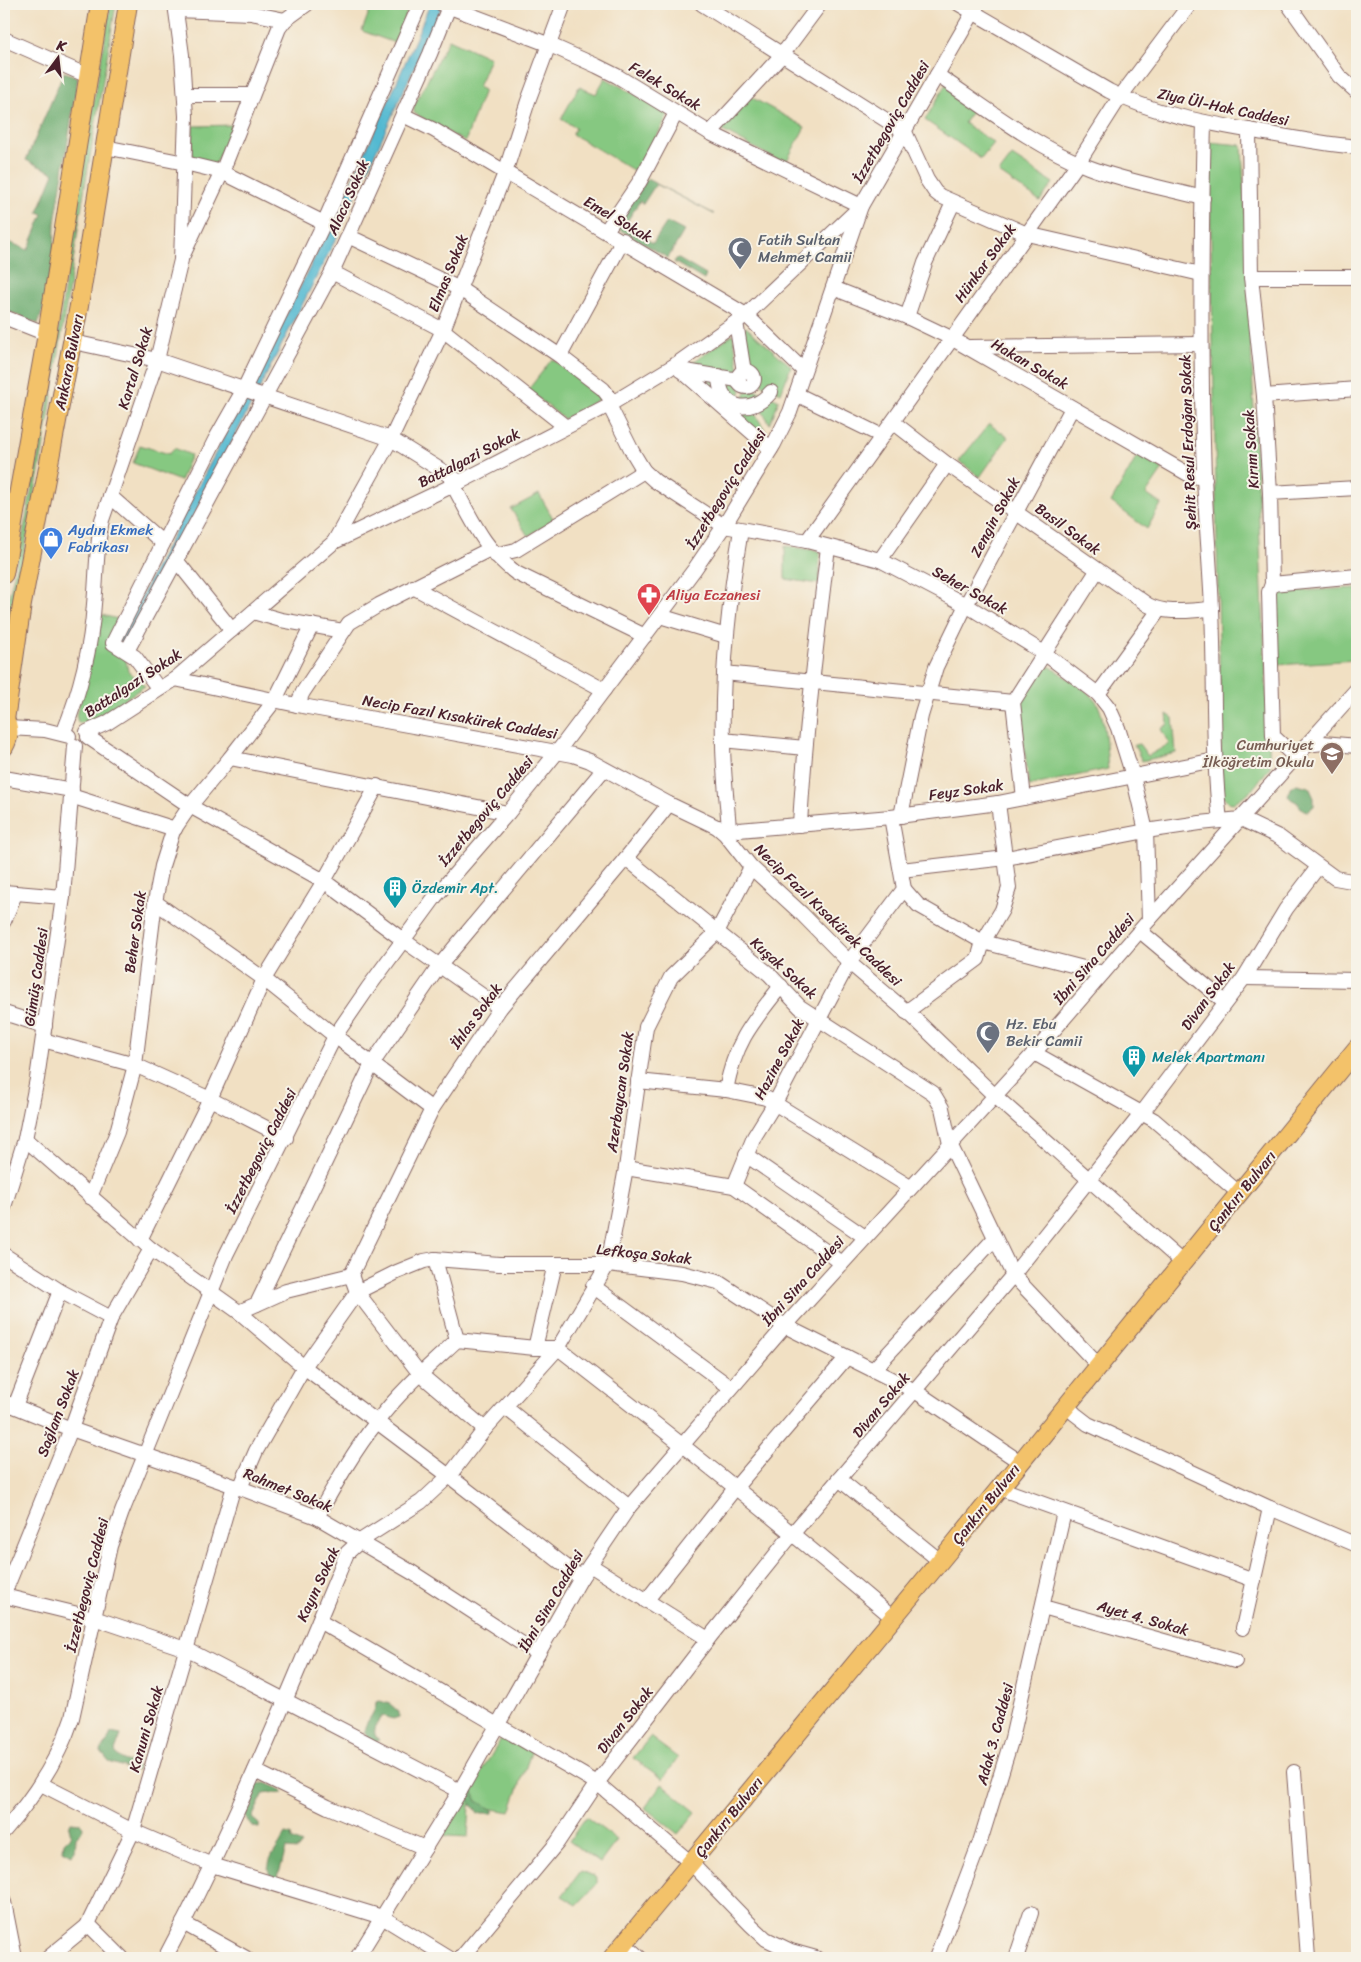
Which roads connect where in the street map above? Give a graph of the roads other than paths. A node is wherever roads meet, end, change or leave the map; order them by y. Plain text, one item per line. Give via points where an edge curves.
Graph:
1 (100, 4) edge
2 (128, 4) edge
3 (307, 4) edge
4 (420, 4) edge
5 (564, 4) edge
6 (703, 4) edge
7 (820, 4) edge
8 (959, 4) edge
9 (1190, 4) edge
10 (1288, 4) edge
11 (447, 5) edge
12 (175, 7) edge
13 (976, 8) edge
14 (285, 20) junction
15 (4, 39) edge
16 (550, 45) junction
17 (782, 55) junction
18 (937, 75) junction
19 (88, 76) junction
20 (1357, 92) edge
21 (185, 95) junction
22 (252, 95) junction
23 (1120, 97) junction
24 (676, 113) junction
25 (403, 116) junction
26 (1204, 122) junction
27 (1249, 130) junction
28 (710, 132) junction
29 (905, 132) junction
30 (105, 147) junction
31 (1357, 147) edge
32 (185, 163) junction
33 (1078, 163) junction
34 (222, 172) junction
35 (505, 173) junction
36 (1202, 198) junction
37 (953, 203) junction
38 (861, 206) junction
39 (324, 224) junction
40 (606, 231) junction
41 (1027, 234) junction
42 (348, 236) junction
43 (622, 240) junction
44 (181, 260) junction
45 (332, 272) junction
46 (1200, 274) junction
47 (1251, 277) junction
48 (1357, 277) edge
49 (460, 288) junction
50 (833, 288) junction
51 (4, 317) edge
52 (907, 317) junction
53 (741, 318) junction
54 (443, 330) junction
55 (47, 334) junction
56 (951, 338) junction
57 (78, 343) dead end
58 (1201, 344) junction
59 (969, 347) junction
60 (560, 356) junction
61 (157, 360) junction
62 (677, 367) junction
63 (803, 370) junction
64 (719, 376) junction
65 (745, 380) junction
66 (1357, 388) edge
67 (245, 389) junction
68 (771, 392) junction
69 (262, 395) junction
70 (1264, 396) junction
71 (795, 398) junction
72 (611, 403) junction
73 (737, 405) junction
74 (1072, 408) junction
75 (892, 422) junction
76 (566, 427) junction
77 (882, 436) junction
78 (391, 439) junction
79 (771, 449) junction
80 (947, 464) junction
81 (644, 471) junction
82 (1204, 478) junction
83 (456, 483) junction
84 (1357, 488) edge
85 (1270, 493) junction
86 (110, 496) junction
87 (1016, 511) junction
88 (9, 518) edge
89 (724, 526) junction
90 (741, 530) junction
91 (807, 541) junction
92 (334, 542) junction
93 (163, 543) junction
94 (828, 546) junction
95 (493, 552) junction
96 (176, 560) junction
97 (880, 560) junction
98 (1097, 571) junction
99 (4, 574) edge
100 (1357, 576) edge
101 (1272, 584) junction
102 (413, 587) junction
103 (966, 605) junction
104 (1212, 609) junction
105 (1159, 610) junction
106 (253, 612) junction
107 (660, 616) junction
108 (312, 625) junction
109 (232, 630) junction
110 (343, 631) junction
111 (645, 636) junction
112 (726, 636) junction
113 (127, 651) junction
114 (1044, 653) junction
115 (724, 673) junction
116 (175, 679) junction
117 (812, 683) junction
118 (159, 689) junction
119 (1357, 689) edge
120 (604, 690) junction
121 (927, 694) junction
122 (1098, 694) junction
123 (275, 700) junction
124 (1013, 702) junction
125 (298, 705) junction
126 (6, 722) edge
127 (88, 735) junction
128 (69, 739) junction
129 (722, 740) junction
130 (1306, 744) junction
131 (1357, 746) edge
132 (4, 747) edge
133 (805, 748) junction
134 (558, 751) junction
135 (1295, 757) junction
136 (230, 758) junction
137 (1216, 760) junction
138 (604, 769) junction
139 (1133, 776) junction
140 (4, 778) edge
141 (377, 786) junction
142 (72, 793) junction
143 (1024, 798) junction
144 (998, 803) junction
145 (669, 804) junction
146 (190, 806) junction
147 (508, 813) junction
148 (896, 816) junction
149 (1242, 818) junction
150 (1220, 821) junction
151 (800, 825) junction
152 (723, 828) junction
153 (175, 829) junction
154 (1146, 832) junction
155 (626, 858) junction
156 (1006, 858) junction
157 (751, 867) junction
158 (1318, 867) junction
159 (901, 870) junction
160 (324, 881) junction
161 (1357, 882) edge
162 (904, 890) junction
163 (9, 893) edge
164 (63, 897) junction
165 (155, 902) junction
166 (4, 921) edge
167 (1144, 926) junction
168 (718, 932) junction
169 (403, 940) junction
170 (984, 942) junction
171 (849, 962) junction
172 (440, 964) junction
173 (1103, 973) junction
174 (1244, 978) junction
175 (264, 979) junction
176 (1357, 980) edge
177 (781, 986) junction
178 (1225, 1002) junction
179 (500, 1008) junction
180 (906, 1012) junction
181 (4, 1013) edge
182 (819, 1019) junction
183 (44, 1033) junction
184 (335, 1036) junction
185 (1357, 1048) edge
186 (1034, 1053) junction
187 (372, 1064) junction
188 (134, 1065) junction
189 (638, 1081) junction
190 (726, 1090) junction
191 (995, 1096) junction
192 (210, 1099) junction
193 (775, 1103) junction
194 (432, 1109) junction
195 (1142, 1113) junction
196 (286, 1138) junction
197 (24, 1139) junction
198 (950, 1144) junction
199 (746, 1155) junction
200 (626, 1168) junction
201 (8, 1178) edge
202 (1088, 1180) junction
203 (734, 1186) junction
204 (910, 1187) junction
205 (1240, 1194) junction
206 (90, 1196) junction
207 (4, 1207) edge
208 (865, 1237) junction
209 (995, 1238) junction
210 (146, 1245) junction
211 (4, 1255) edge
212 (436, 1259) junction
213 (842, 1263) junction
214 (1183, 1263) junction
215 (555, 1264) junction
216 (608, 1264) junction
217 (351, 1275) junction
218 (1013, 1275) junction
219 (594, 1286) junction
220 (60, 1291) junction
221 (357, 1292) junction
222 (210, 1293) junction
223 (257, 1304) junction
224 (239, 1312) junction
225 (111, 1318) junction
226 (785, 1326) junction
227 (457, 1340) junction
228 (535, 1348) junction
229 (558, 1348) junction
230 (847, 1357) junction
231 (1098, 1365) junction
232 (304, 1367) junction
233 (873, 1370) junction
234 (420, 1374) junction
235 (730, 1387) junction
236 (915, 1391) junction
237 (9, 1404) edge
238 (1066, 1404) junction
239 (504, 1407) junction
240 (377, 1421) junction
241 (71, 1429) junction
242 (485, 1429) junction
243 (683, 1444) junction
244 (146, 1456) junction
245 (1020, 1462) junction
246 (449, 1476) junction
247 (839, 1479) junction
248 (237, 1487) junction
249 (736, 1487) junction
250 (999, 1488) junction
251 (629, 1507) junction
252 (1270, 1508) junction
253 (1064, 1512) junction
254 (316, 1517) junction
255 (793, 1533) junction
256 (360, 1541) junction
257 (1357, 1546) edge
258 (940, 1561) junction
259 (590, 1565) junction
260 (581, 1578) junction
261 (1254, 1580) junction
262 (4, 1595) edge
263 (646, 1600) junction
264 (1043, 1607) junction
265 (94, 1618) junction
266 (893, 1618) junction
267 (319, 1621) junction
268 (1243, 1628) dead end
269 (708, 1639) junction
270 (186, 1649) junction
271 (538, 1654) junction
272 (1235, 1661) dead end
273 (284, 1700) junction
274 (498, 1725) junction
275 (254, 1771) junction
276 (1294, 1772) dead end
277 (597, 1783) junction
278 (41, 1784) junction
279 (460, 1791) junction
280 (133, 1830) junction
281 (4, 1831) edge
282 (425, 1848) junction
283 (691, 1862) junction
284 (212, 1865) junction
285 (4, 1902) edge
286 (1031, 1913) dead end
287 (382, 1916) junction
288 (183, 1923) junction
289 (88, 1924) junction
290 (624, 1944) junction
291 (15, 1958) edge
292 (48, 1958) edge
293 (122, 1958) edge
294 (165, 1958) edge
295 (246, 1958) edge
296 (357, 1958) edge
297 (449, 1958) edge
298 (461, 1958) edge
299 (612, 1958) edge
300 (640, 1958) edge
301 (816, 1958) edge
302 (936, 1958) edge
303 (1016, 1958) edge
304 (1308, 1958) edge

1 - 19 main road, Ankara Bulvarı
2 - 30 main road, Ankara Bulvarı
3 - 14 street
4 - 39 street
5 - 16 street, Elmas Sokak
6 - 17 street
7 - 17 street
8 - 13 street, Ziya Ül-Hak Caddesi
9 - 23 street, Hünkar Sokak
10 - 20 street via 1339,76
11 - 16 street, Felek Sokak
11 - 25 street, Alaca Sokak
12 - 14 street via 268,15
12 - 21 street, Kartal Sokak
13 - 18 street, İzzetbegoviç Caddesi
13 - 23 street, Ziya Ül-Hak Caddesi
14 - 22 street
15 - 19 street
16 - 24 street, Felek Sokak via 617,76
16 - 35 street, Elmas Sokak
17 - 28 street
17 - 29 street
18 - 29 street, İzzetbegoviç Caddesi
18 - 33 street via 1028,135
19 - 55 main road, Ankara Bulvarı
21 - 22 street
21 - 32 street, Kartal Sokak
22 - 34 street
23 - 26 street, Ziya Ül-Hak Caddesi
23 - 33 street, Hünkar Sokak
24 - 28 street, Felek Sokak
24 - 40 street via 640,181
25 - 35 street, Emel Sokak via 434,130
25 - 42 street, Alaca Sokak
26 - 27 street, Ziya Ül-Hak Caddesi
26 - 36 street, Şehit Resul Erdoğan Sokak
27 - 31 street, Ziya Ül-Hak Caddesi
27 - 47 street, Kırım Sokak
28 - 38 street, Felek Sokak
29 - 37 street via 930,186
29 - 38 street, İzzetbegoviç Caddesi
30 - 32 street
30 - 126 main road, Ankara Bulvarı via 79,306 22,604
32 - 34 street
32 - 44 street, Kartal Sokak
33 - 36 street
33 - 41 street, Hünkar Sokak
34 - 39 street
34 - 44 street
35 - 40 street, Emel Sokak
35 - 49 street, Elmas Sokak
36 - 46 street, Şehit Resul Erdoğan Sokak
37 - 41 street
37 - 52 street via 926,263
38 - 50 street, İzzetbegoviç Caddesi
38 - 53 street, Battalgazi Sokak
39 - 67 street
40 - 43 street, Emel Sokak
41 - 46 street
41 - 56 street, Hünkar Sokak
42 - 45 street, Alaca Sokak
42 - 49 street, Seher Sokak
43 - 53 street, Emel Sokak
43 - 60 street
44 - 61 street, Kartal Sokak
45 - 54 street
45 - 69 street, Alaca Sokak
46 - 58 street, Şehit Resul Erdoğan Sokak
47 - 48 street
47 - 70 street, Kırım Sokak
49 - 54 street, Elmas Sokak
49 - 60 street, Seher Sokak
50 - 52 street, Hakan Sokak
50 - 63 street, İzzetbegoviç Caddesi
51 - 55 street
52 - 56 street, Hakan Sokak
53 - 62 street, Battalgazi Sokak
53 - 63 street, Emel Sokak
53 - 65 street
54 - 76 street
54 - 78 street, Elmas Sokak
55 - 88 main road, Ankara Bulvarı
56 - 59 street, Hakan Sokak
56 - 75 street, Hünkar Sokak
57 - 61 street
58 - 59 street
58 - 82 street, Şehit Resul Erdoğan Sokak
59 - 74 street, Hakan Sokak
60 - 72 street, Seher Sokak via 603,389
61 - 67 street
61 - 86 street, Kartal Sokak
62 - 64 street
62 - 72 street, Battalgazi Sokak
62 - 79 street
63 - 71 street, İzzetbegoviç Caddesi
64 - 65 street
64 - 73 street via 721,392
65 - 68 street
65 - 73 street
66 - 70 street
67 - 69 street
67 - 93 street
68 - 71 street
68 - 73 street via 757,405
69 - 78 street
69 - 96 street, Alaca Sokak
70 - 85 street, Kırım Sokak
71 - 77 street
71 - 79 street, İzzetbegoviç Caddesi
72 - 76 street, Battalgazi Sokak
72 - 81 street, Seher Sokak via 628,445
74 - 82 street, Hakan Sokak via 1188,474
74 - 87 street, Zengin Sokak
75 - 77 street, Hünkar Sokak
75 - 80 street, Basil Sokak
76 - 83 street, Battalgazi Sokak
77 - 91 street, Hünkar Sokak
78 - 83 street
78 - 92 street, Elmas Sokak
79 - 89 street, İzzetbegoviç Caddesi
80 - 87 street, Basil Sokak
80 - 97 street
81 - 89 street, Seher Sokak
81 - 95 street via 516,550
82 - 104 street, Şehit Resul Erdoğan Sokak
83 - 92 street, Battalgazi Sokak
83 - 95 street
84 - 85 street
85 - 101 street, Kırım Sokak
86 - 93 street
86 - 128 street, Kartal Sokak via 98,536 90,642
87 - 98 street, Basil Sokak
87 - 103 street, Zengin Sokak
88 - 99 main road, Ankara Bulvarı
89 - 90 street, Seher Sokak
89 - 107 street, İzzetbegoviç Caddesi
90 - 91 street, Seher Sokak
90 - 112 street
91 - 94 street, Seher Sokak
92 - 106 street, Battalgazi Sokak
93 - 113 street via 113,643
94 - 97 street, Seher Sokak
94 - 117 street
95 - 102 street
95 - 111 street via 516,573
96 - 109 street
96 - 113 street, Alaca Sokak
97 - 103 street, Seher Sokak
98 - 105 street, Basil Sokak
98 - 114 street
100 - 101 street
101 - 135 street, Kırım Sokak via 1269,592 1273,736
102 - 110 street via 358,616
102 - 120 street
103 - 114 street, Seher Sokak
103 - 121 street, Zengin Sokak via 942,653
104 - 105 street
104 - 137 street, Şehit Resul Erdoğan Sokak
105 - 122 street
106 - 108 street
106 - 109 street, Battalgazi Sokak
107 - 111 street, İzzetbegoviç Caddesi
107 - 112 street
108 - 110 street
108 - 123 street, Beher Sokak
109 - 116 street, Battalgazi Sokak
110 - 125 street
111 - 120 street, İzzetbegoviç Caddesi
112 - 115 street
113 - 118 street
114 - 122 street, Seher Sokak
114 - 124 street
115 - 117 street
115 - 129 street
116 - 118 street, Battalgazi Sokak
116 - 123 street, Necip Fazıl Kısakürek Caddesi
117 - 121 street
117 - 133 street
118 - 127 street, Battalgazi Sokak
119 - 130 street, İbni Sina Caddesi
120 - 134 street, İzzetbegoviç Caddesi
121 - 124 street
121 - 148 street, Zengin Sokak
122 - 139 street, Seher Sokak via 1118,728
123 - 125 street, Necip Fazıl Kısakürek Caddesi
123 - 136 street, Beher Sokak
124 - 143 street
125 - 134 street, Necip Fazıl Kısakürek Caddesi
126 - 128 street
126 - 132 main road, Ankara Bulvarı via 8,735
127 - 128 street, Battalgazi Sokak via 82,728 76,728
127 - 146 street
128 - 142 street, Gümüş Caddesi
129 - 133 street
129 - 152 street
130 - 131 street
130 - 135 street, İbni Sina Caddesi
133 - 151 street
134 - 138 street, Necip Fazıl Kısakürek Caddesi
134 - 147 street, İzzetbegoviç Caddesi
135 - 149 street, İbni Sina Caddesi
136 - 141 street
136 - 146 street, Beher Sokak
137 - 139 street, Feyz Sokak
137 - 150 street, Şehit Resul Erdoğan Sokak
138 - 145 street, Necip Fazıl Kısakürek Caddesi
138 - 172 street
139 - 143 street, Feyz Sokak
139 - 154 street, Seher Sokak
140 - 142 street
141 - 147 street
141 - 160 street, Sağlam Sokak
142 - 153 street
142 - 164 street, Gümüş Caddesi
143 - 144 street, Feyz Sokak
144 - 148 street, Feyz Sokak
144 - 156 street
145 - 152 street, Necip Fazıl Kısakürek Caddesi
145 - 155 street, İhlas Sokak
146 - 153 street, Beher Sokak
146 - 160 street
147 - 169 street, İzzetbegoviç Caddesi via 454,874
148 - 151 street, Feyz Sokak
148 - 159 street
149 - 150 street
149 - 158 street via 1279,837
149 - 167 street, İbni Sina Caddesi
150 - 154 street
151 - 152 street, Feyz Sokak
152 - 157 street, Necip Fazıl Kısakürek Caddesi
153 - 165 street, Beher Sokak via 162,866
154 - 156 street
154 - 167 street, Seher Sokak
155 - 168 street, Kuşak Sokak
155 - 179 street, İhlas Sokak
156 - 159 street
156 - 170 street via 1009,888 1002,910
157 - 168 street, Azerbaycan Sokak
157 - 171 street, Necip Fazıl Kısakürek Caddesi
158 - 161 street via 1340,880
158 - 174 street, Divan Sokak via 1286,909
159 - 162 street
160 - 169 street
160 - 175 street, Sağlam Sokak
162 - 170 street via 918,904
162 - 171 street, Hazine Sokak
163 - 164 street
163 - 166 street
164 - 183 street, Gümüş Caddesi
165 - 175 street
165 - 188 street, Beher Sokak
167 - 173 street, İbni Sina Caddesi
167 - 178 street
168 - 177 street, Kuşak Sokak
168 - 189 street, Azerbaycan Sokak via 671,977 646,1027
169 - 172 street
169 - 184 street, İzzetbegoviç Caddesi
170 - 173 street
170 - 180 street via 978,959
171 - 180 street, Necip Fazıl Kısakürek Caddesi
171 - 182 street, Hazine Sokak
172 - 179 street
172 - 187 street
173 - 186 street, İbni Sina Caddesi
174 - 176 street
174 - 178 street, Divan Sokak
175 - 184 street
175 - 192 street, Sağlam Sokak
177 - 182 street, Kuşak Sokak via 800,1008
177 - 190 street via 739,1043
178 - 195 street, Divan Sokak
179 - 194 street, İhlas Sokak
180 - 191 street, Necip Fazıl Kısakürek Caddesi
181 - 183 street
182 - 193 street, Hazine Sokak
182 - 198 street, Kuşak Sokak via 933,1093 942,1108
183 - 188 street
183 - 197 street, Gümüş Caddesi
184 - 187 street
184 - 196 street, İzzetbegoviç Caddesi
185 - 205 main road, Çankırı Bulvarı
186 - 191 street, İbni Sina Caddesi
186 - 195 street
187 - 194 street
187 - 223 street
188 - 192 street
188 - 206 street, Beher Sokak via 117,1132
189 - 190 street
189 - 200 street, Azerbaycan Sokak
190 - 193 street via 766,1098
191 - 198 street, İbni Sina Caddesi
191 - 202 street, Necip Fazıl Kısakürek Caddesi
192 - 196 street
192 - 210 street, Sağlam Sokak
193 - 199 street, Hazine Sokak
193 - 204 street
194 - 217 street, İhlas Sokak
195 - 202 street, Divan Sokak
195 - 205 street
196 - 222 street, İzzetbegoviç Caddesi
197 - 201 street, Gümüş Caddesi
197 - 206 street
198 - 204 street, İbni Sina Caddesi
198 - 209 street, Kuşak Sokak
199 - 203 street, Hazine Sokak
199 - 208 street
200 - 203 street
200 - 216 street, Azerbaycan Sokak
201 - 207 street, Gümüş Caddesi
202 - 214 street, Necip Fazıl Kısakürek Caddesi
202 - 218 street, Divan Sokak
203 - 213 street
204 - 208 street, İbni Sina Caddesi
205 - 214 main road, Çankırı Bulvarı
206 - 210 street
208 - 213 street, İbni Sina Caddesi
209 - 218 street, Kuşak Sokak
209 - 233 street
210 - 222 street
210 - 225 street, Sağlam Sokak
211 - 220 street
212 - 215 street, Lefkoşa Sokak
212 - 221 street, Lefkoşa Sokak via 397,1272
212 - 227 street
213 - 226 street, İbni Sina Caddesi
214 - 231 main road, Çankırı Bulvarı
215 - 216 street, Lefkoşa Sokak
215 - 228 street
216 - 219 street, Kayın Sokak
216 - 226 street, Lefkoşa Sokak via 682,1272 718,1282
217 - 221 street
217 - 223 street via 286,1291
218 - 231 street, Kuşak Sokak
218 - 236 street, Divan Sokak
219 - 229 street, Kayın Sokak
219 - 235 street
220 - 225 street
220 - 237 street
221 - 232 street, Kanuni Sokak
221 - 234 street
222 - 224 street
222 - 244 street, İzzetbegoviç Caddesi
223 - 224 street
224 - 232 street
225 - 241 street, Sağlam Sokak
226 - 230 street, Lefkoşa Sokak
226 - 235 street, İbni Sina Caddesi
227 - 228 street
227 - 234 street
228 - 229 street
229 - 239 street, Kayın Sokak
229 - 243 street
230 - 233 street, Lefkoşa Sokak
230 - 249 street
231 - 238 main road, Çankırı Bulvarı
232 - 240 street
232 - 248 street, Kanuni Sokak
233 - 236 street, Lefkoşa Sokak
234 - 240 street
234 - 242 street
235 - 243 street, İbni Sina Caddesi
236 - 245 street, Lefkoşa Sokak
236 - 247 street, Divan Sokak
237 - 241 street, Rahmet Sokak
238 - 245 main road, Çankırı Bulvarı
238 - 252 street via 1088,1424
239 - 242 street, Kayın Sokak
239 - 251 street
240 - 246 street
240 - 254 street
241 - 244 street, Rahmet Sokak
241 - 262 street, Sağlam Sokak
242 - 246 street, Kayın Sokak
243 - 249 street
243 - 251 street, İbni Sina Caddesi
244 - 248 street, Rahmet Sokak
244 - 265 street, İzzetbegoviç Caddesi via 115,1531
245 - 250 main road, Çankırı Bulvarı
246 - 256 street, Kayın Sokak via 421,1502
246 - 260 street
247 - 255 street, Divan Sokak
247 - 258 street
248 - 254 street, Rahmet Sokak
248 - 270 street, Kanuni Sokak
249 - 255 street
249 - 263 street
250 - 253 street
250 - 258 main road, Çankırı Bulvarı
251 - 259 street, İbni Sina Caddesi
252 - 257 street
252 - 261 street
253 - 261 street
253 - 264 street, Adak 3. Caddesi
254 - 256 street, Rahmet Sokak
255 - 266 street
255 - 269 street, Divan Sokak
256 - 267 street, Kayın Sokak via 347,1553
256 - 271 street, Rahmet Sokak
258 - 266 main road, Çankırı Bulvarı
259 - 260 street, İbni Sina Caddesi
259 - 263 street
260 - 271 street, İbni Sina Caddesi
261 - 268 street
262 - 265 street
263 - 269 street
264 - 272 street, Ayet 4. Sokak
264 - 302 street, Adak 3. Caddesi via 997,1790
265 - 270 street
265 - 278 street, İzzetbegoviç Caddesi via 72,1718 57,1758
266 - 283 main road, Çankırı Bulvarı
267 - 273 street, Kayın Sokak
267 - 274 street
269 - 277 street, Divan Sokak
270 - 273 street
270 - 280 street, Kanuni Sokak
271 - 274 street, İbni Sina Caddesi
273 - 275 street, Kayın Sokak
273 - 279 street
274 - 277 street
274 - 279 street, İbni Sina Caddesi
275 - 282 street
275 - 284 street, Kayın Sokak
276 - 304 street
277 - 283 street
277 - 298 street, Divan Sokak via 557,1843
278 - 280 street
278 - 281 street, İzzetbegoviç Caddesi
279 - 282 street, İbni Sina Caddesi
280 - 284 street
280 - 289 street, Kanuni Sokak
282 - 287 street, İbni Sina Caddesi
283 - 290 main road, Çankırı Bulvarı
283 - 301 street via 766,1939
284 - 287 street
284 - 288 street, Kayın Sokak
285 - 291 street
286 - 303 street
287 - 296 street, İbni Sina Caddesi
287 - 297 street
288 - 294 street, Kayın Sokak
288 - 295 street
289 - 292 street, Kanuni Sokak
289 - 293 street
290 - 299 main road, Çankırı Bulvarı
290 - 300 street

